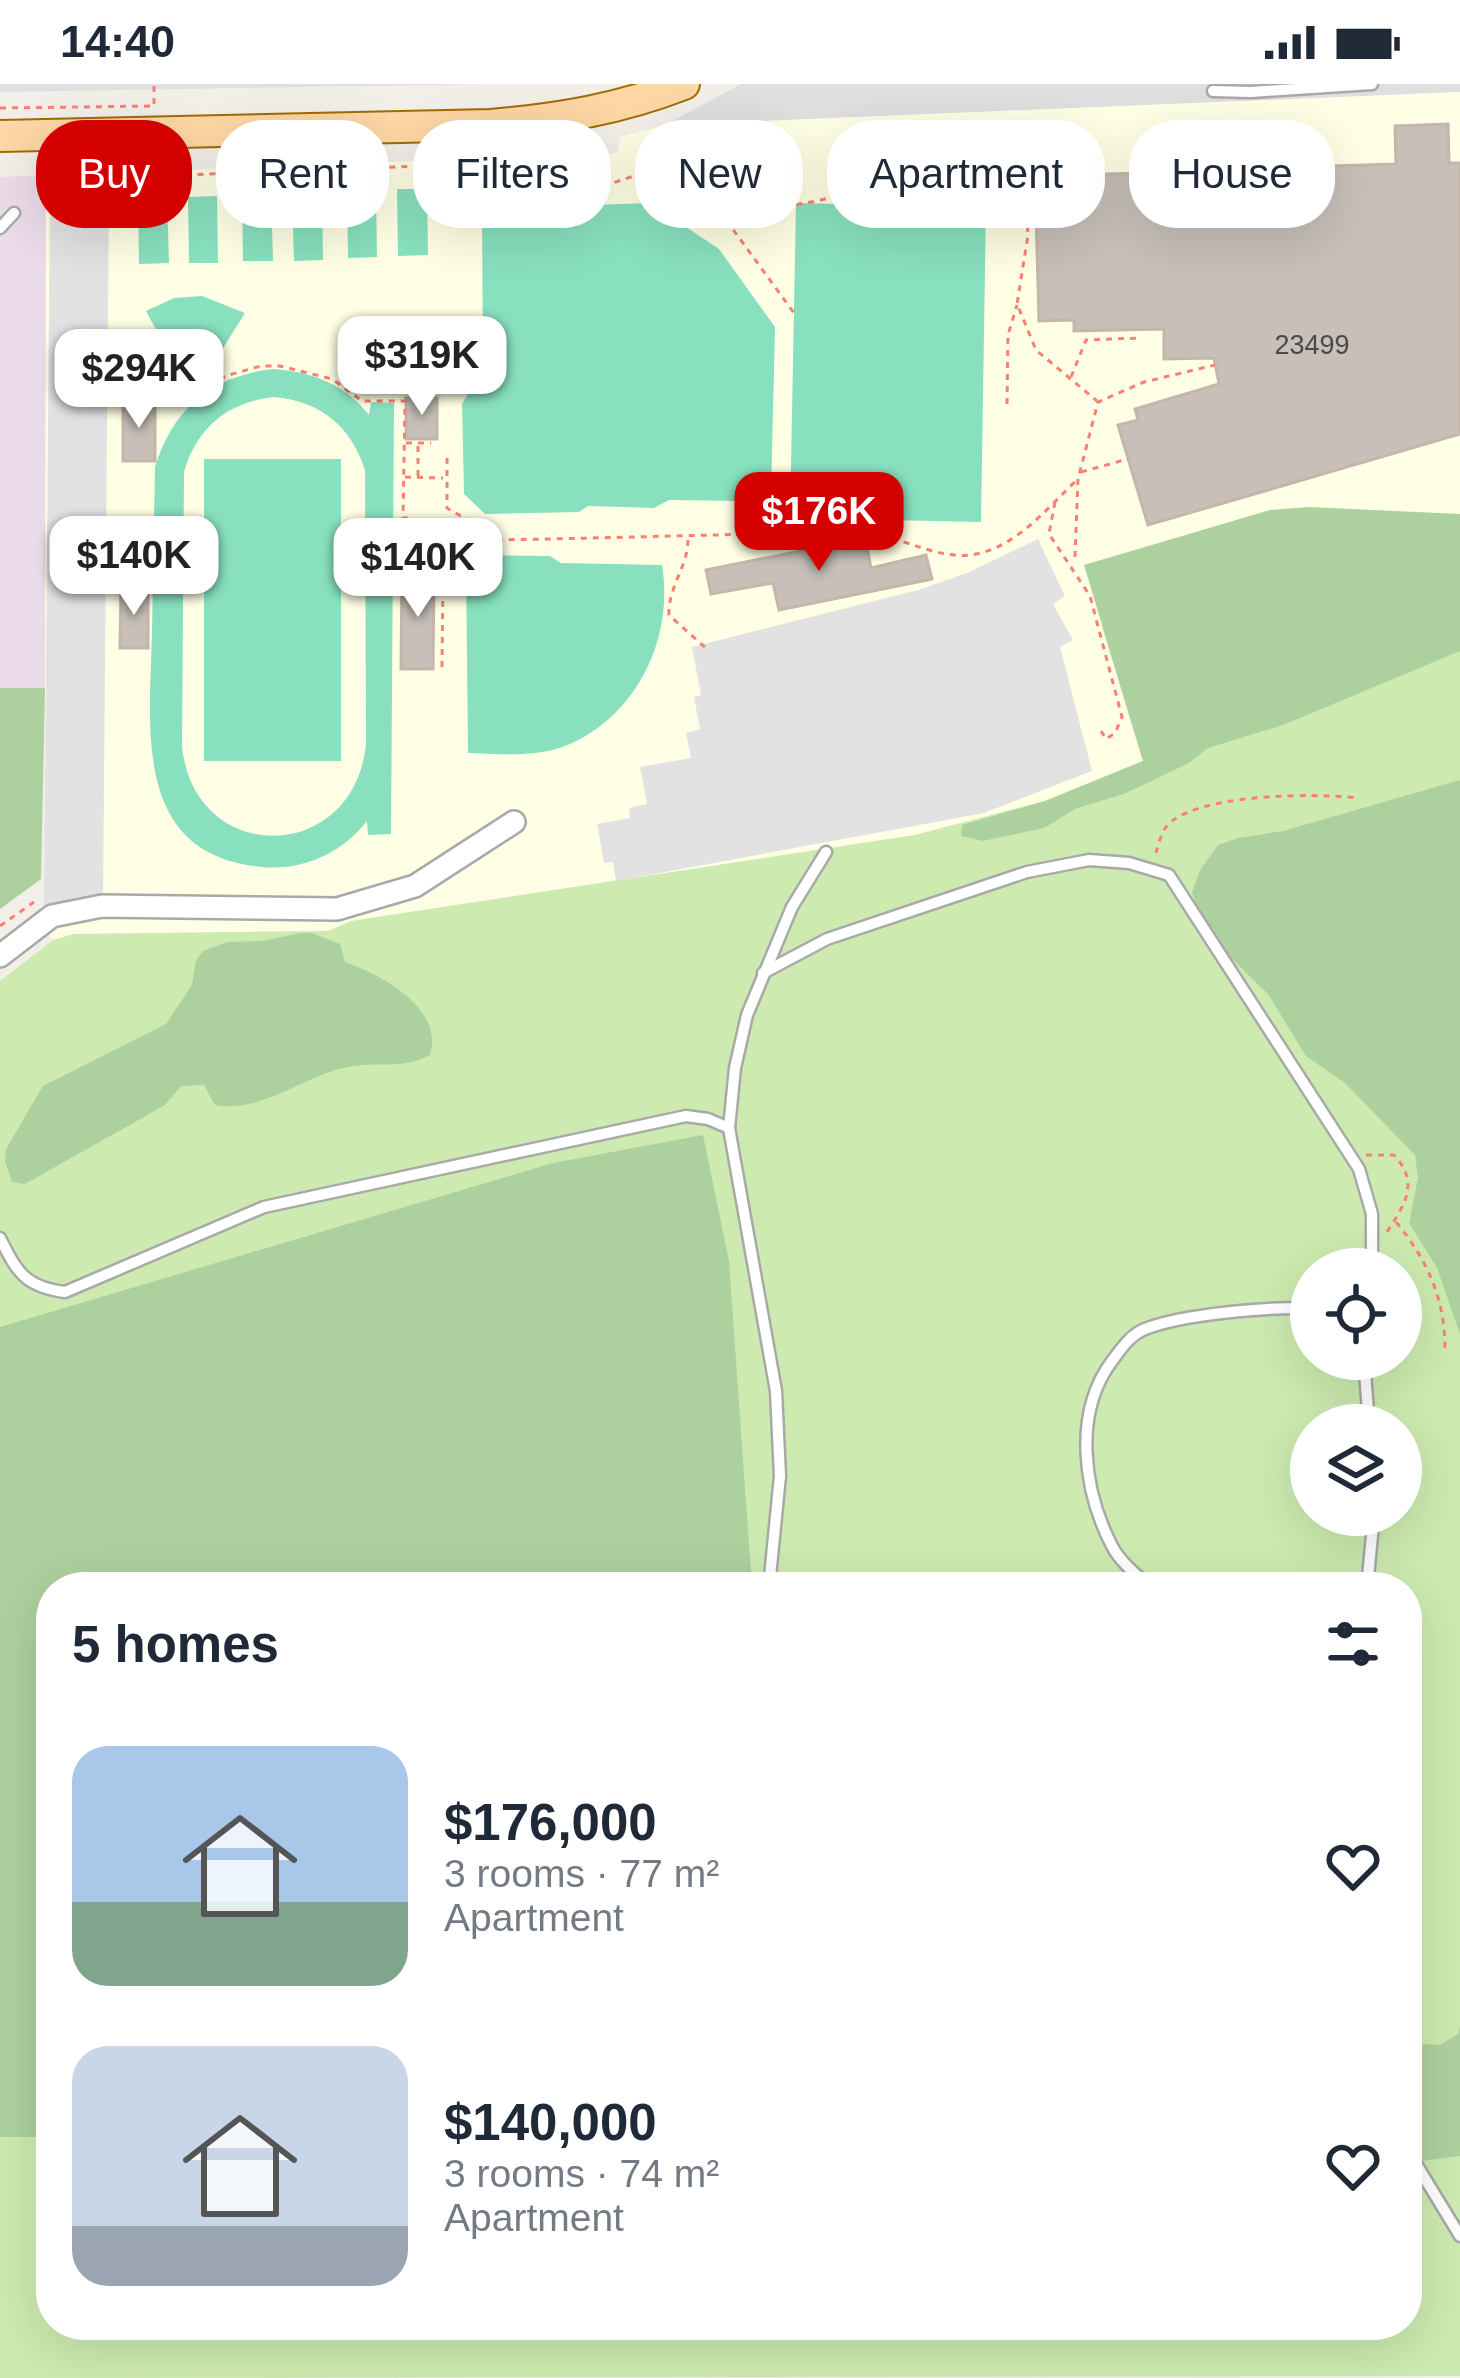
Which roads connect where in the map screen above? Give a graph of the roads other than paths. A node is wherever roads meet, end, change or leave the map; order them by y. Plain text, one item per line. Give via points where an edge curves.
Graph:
1 (684, 84) edge
2 (1372, 84) edge
3 (1213, 91) dead end
4 (626, 95) edge
5 (0, 136) edge
6 (14, 213) dead end
7 (0, 228) edge
8 (514, 822) dead end
9 (826, 852) dead end
10 (0, 956) edge
11 (763, 973) junction
12 (729, 1128) junction
13 (0, 1238) edge
14 (1373, 1248) edge
15 (1290, 1309) edge
16 (1372, 1536) edge
17 (770, 1572) edge
18 (1135, 1572) edge
19 (1368, 1572) edge
20 (1422, 2174) edge
21 (1460, 2236) edge

1 - 4 main road
2 - 3 lane
4 - 5 main road via 567,118 491,124
6 - 7 lane
8 - 10 street via 416,886 354,905 82,908 52,916
9 - 11 lane
11 - 12 lane via 735,1068
11 - 14 lane via 827,939 1027,872 1089,860 1154,868 1168,875 1354,1160 1372,1214
12 - 13 lane via 686,1116 264,1207 64,1292 37,1289
12 - 17 lane via 776,1391 780,1475
15 - 18 lane via 1212,1314 1144,1330 1098,1380 1083,1435 1113,1550
16 - 19 lane
20 - 21 lane

